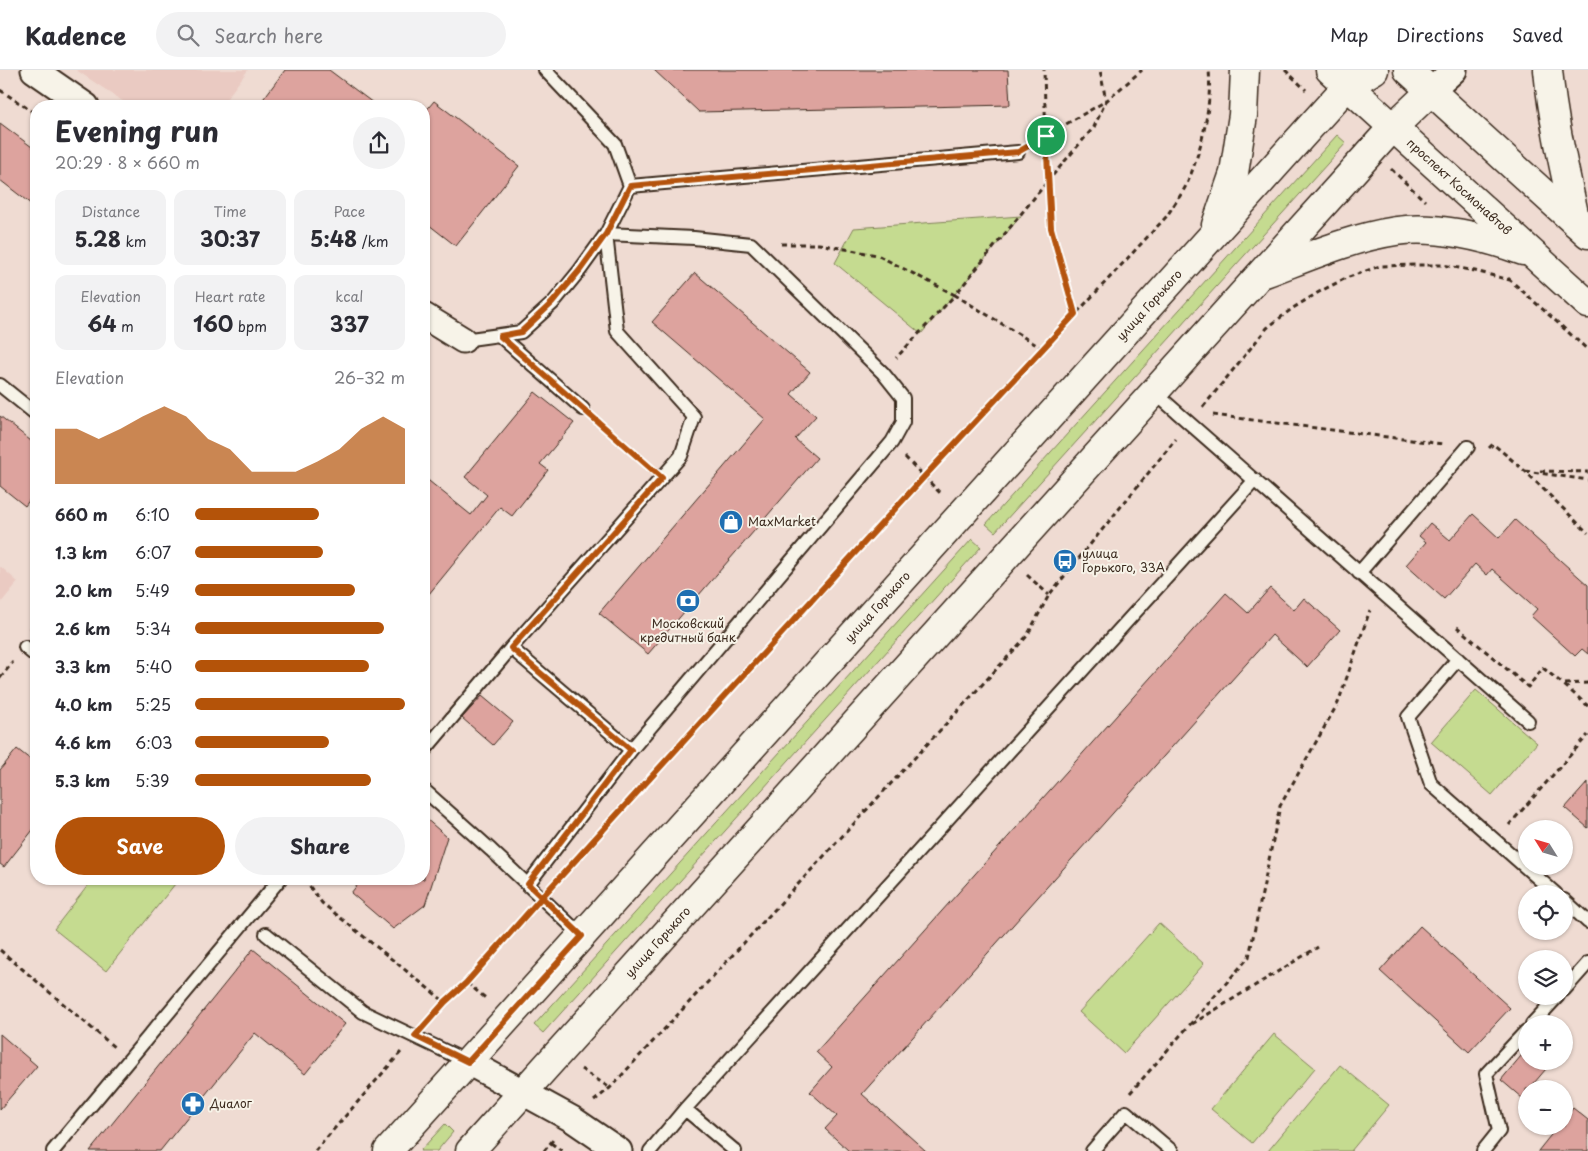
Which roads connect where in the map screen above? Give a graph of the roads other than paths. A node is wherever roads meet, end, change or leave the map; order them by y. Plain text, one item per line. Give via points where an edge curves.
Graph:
1 (34, 70) edge
2 (545, 70) edge
3 (1245, 70) edge
4 (1374, 70) edge
5 (1408, 70) edge
6 (1454, 70) edge
7 (1548, 70) edge
8 (1338, 78) edge
9 (1431, 91) junction
10 (77, 100) edge
11 (1393, 127) junction
12 (1018, 152) road end
13 (630, 186) junction
14 (1582, 229) edge
15 (606, 234) junction
16 (1213, 236) junction
17 (1535, 256) junction
18 (1259, 275) junction
19 (1588, 304) edge
20 (430, 320) edge
21 (500, 336) junction
22 (463, 340) joint
23 (0, 385) edge
24 (1154, 392) junction
25 (30, 409) edge
26 (583, 409) road end
27 (1468, 447) road end
28 (1255, 480) junction
29 (1360, 572) junction
30 (25, 647) dead end
31 (511, 648) junction
32 (30, 651) edge
33 (1458, 659) junction
34 (1528, 721) dead end
35 (430, 744) edge
36 (631, 750) junction
37 (430, 795) edge
38 (528, 884) junction
39 (275, 885) edge
40 (1546, 885) edge
41 (1573, 908) edge
42 (1588, 922) edge
43 (266, 934) dead end
44 (582, 936) junction
45 (1588, 964) edge
46 (1573, 980) edge
47 (1550, 1005) edge
48 (1540, 1015) edge
49 (1518, 1039) edge
50 (468, 1062) junction
51 (524, 1092) junction
52 (685, 1109) junction
53 (53, 1151) edge
54 (388, 1151) edge
55 (470, 1151) edge
56 (619, 1151) edge
57 (650, 1151) edge
58 (734, 1151) edge
59 (1092, 1151) edge
60 (1172, 1151) edge
61 (1483, 1151) edge

1 - 10 street
2 - 13 lane via 615,144
3 - 16 main road via 1243,115 1234,173
4 - 8 main road, улица Горького
5 - 9 main road
6 - 9 street, улица Горького
7 - 14 main road via 1556,128
8 - 11 main road, проспект Космонавтов
8 - 16 main road, улица Горького
9 - 11 main road, улица Горького
9 - 14 main road
11 - 17 main road, проспект Космонавтов
11 - 18 main road, улица Горького
12 - 13 lane
13 - 15 lane
15 - 21 lane via 552,303 521,332
15 - 31 lane via 617,331 694,417 681,456
15 - 36 lane via 750,244 882,373 903,398 903,422 892,442
16 - 44 main road, улица Горького
17 - 18 main road via 1498,241 1461,234 1398,231 1330,248
17 - 19 main road, проспект Космонавтов
18 - 24 main road, улица Горького
20 - 22 street
21 - 22 lane
21 - 26 lane
23 - 25 lane
24 - 28 lane via 1194,418
24 - 51 main road, улица Горького
27 - 29 lane
28 - 29 lane
28 - 52 lane
29 - 33 lane
30 - 32 lane
31 - 35 lane
31 - 36 lane
33 - 34 lane
33 - 40 lane via 1408,717 1430,784
36 - 38 lane
37 - 38 lane
38 - 44 lane
39 - 53 lane
41 - 42 lane
43 - 50 lane via 363,1012
44 - 50 main road, улица Горького
45 - 46 lane
47 - 48 lane
49 - 61 lane via 1486,1074 1499,1131
50 - 51 street
50 - 54 main road, улица Горького
51 - 55 main road, улица Горького
51 - 56 street
52 - 57 lane
52 - 58 lane
59 - 60 lane via 1126,1112

